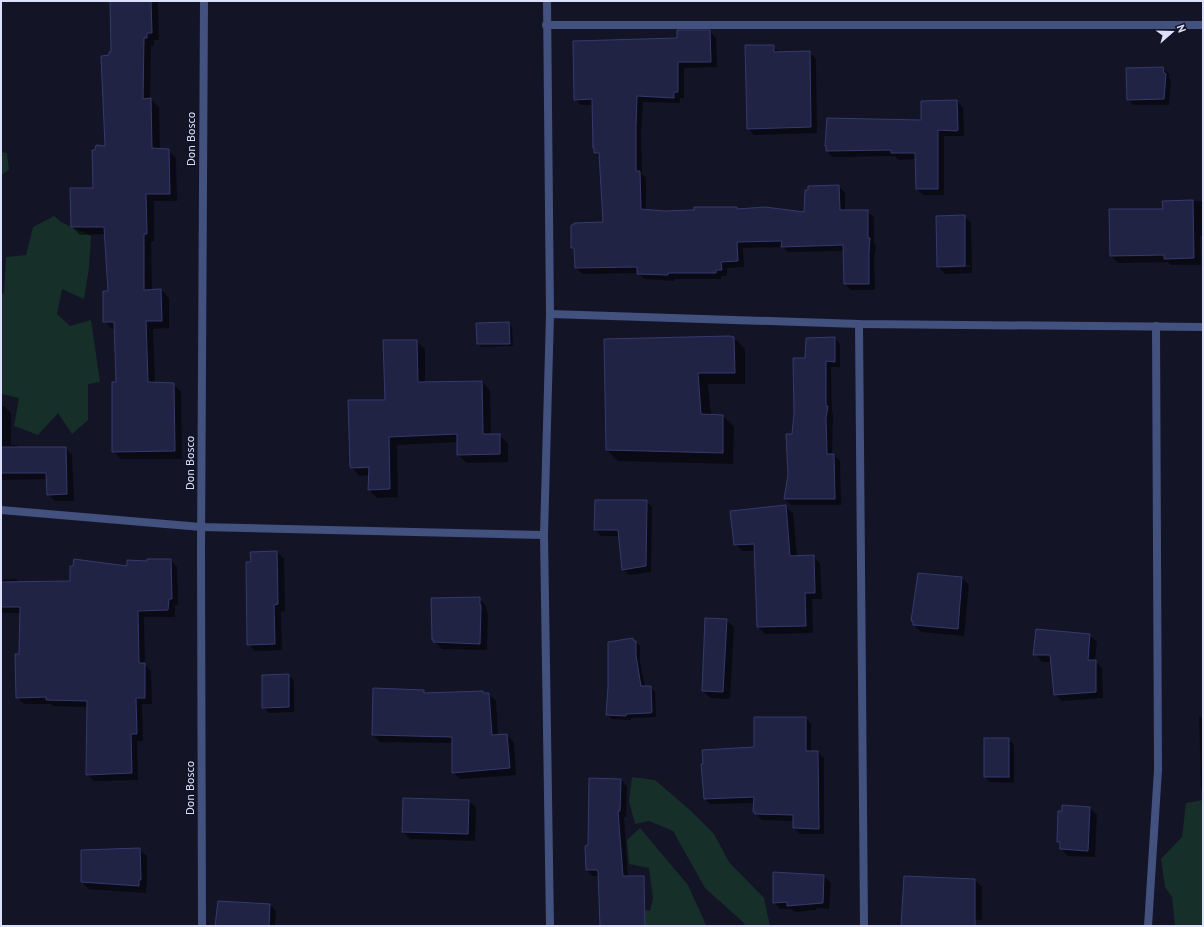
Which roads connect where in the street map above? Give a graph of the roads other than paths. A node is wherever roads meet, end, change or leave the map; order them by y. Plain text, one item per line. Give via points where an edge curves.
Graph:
1 (204, 1) edge
2 (547, 1) edge
3 (546, 25) junction
4 (1203, 25) edge
5 (550, 314) junction
6 (859, 324) junction
7 (1156, 326) junction
8 (1203, 327) edge
9 (1, 510) edge
10 (201, 528) junction
11 (544, 535) junction
12 (202, 926) edge
13 (550, 926) edge
14 (864, 926) edge
15 (1148, 926) edge

1 - 10 street, Don Bosco
2 - 3 street
3 - 4 street
3 - 5 street
5 - 6 street
5 - 11 street
6 - 7 street
6 - 14 street
7 - 8 street
7 - 15 street via 1158,770
9 - 10 street
10 - 11 street
10 - 12 street, Don Bosco
11 - 13 street

